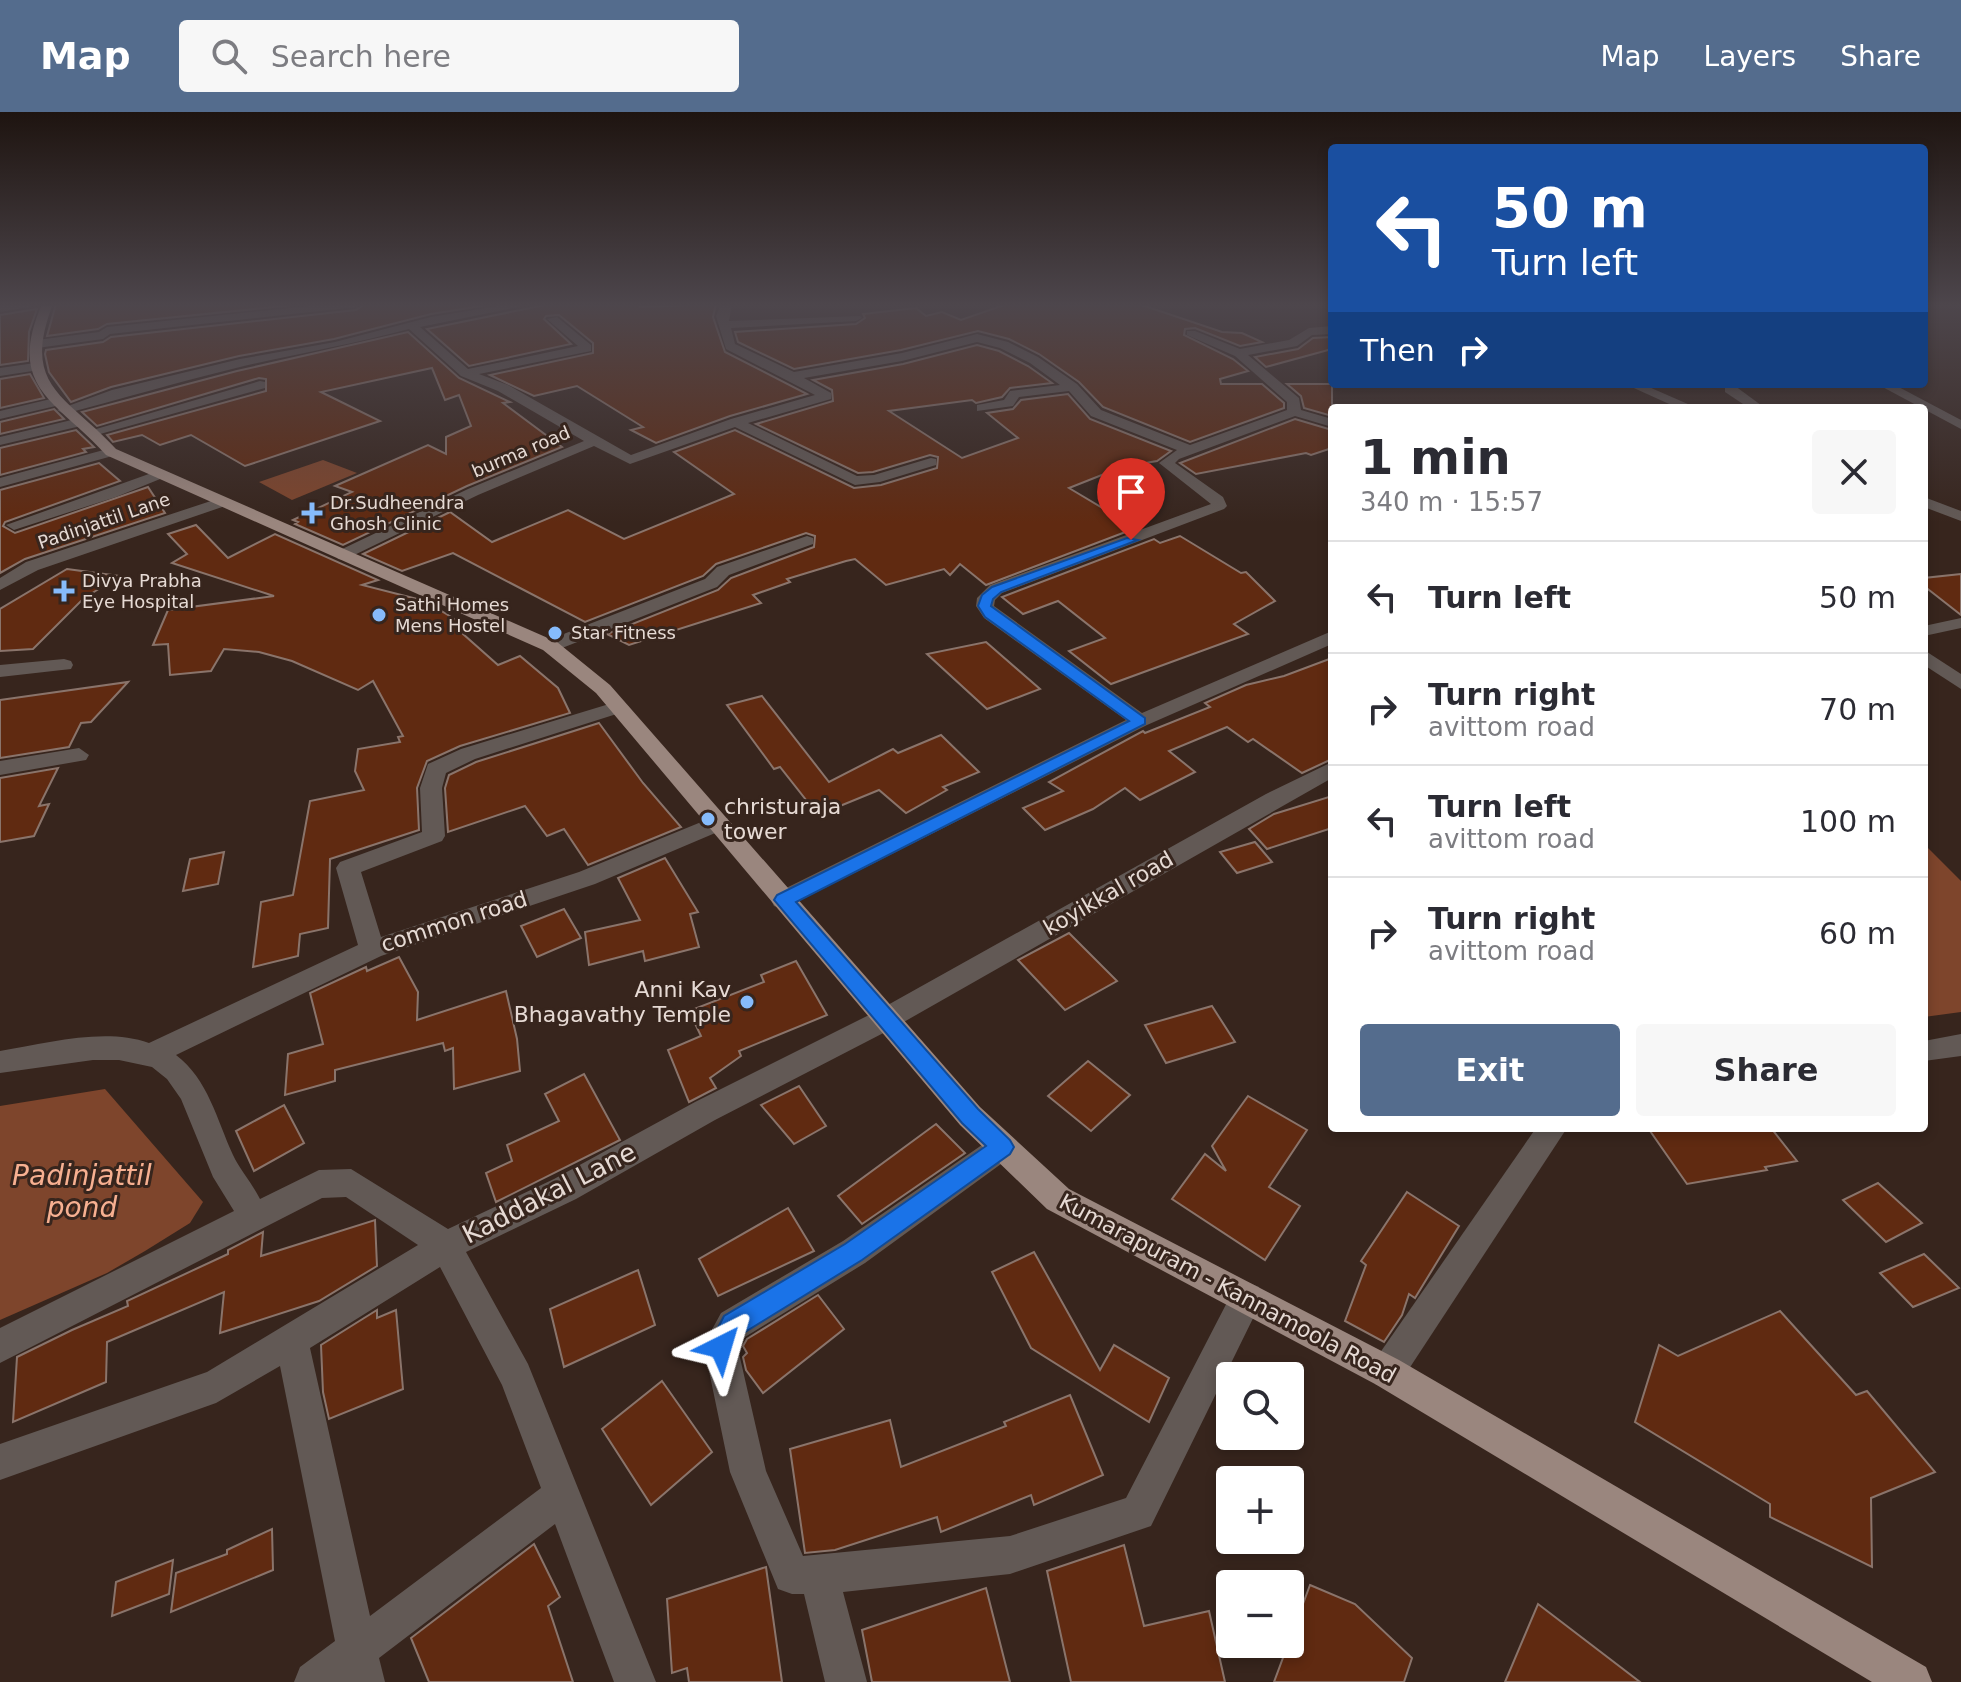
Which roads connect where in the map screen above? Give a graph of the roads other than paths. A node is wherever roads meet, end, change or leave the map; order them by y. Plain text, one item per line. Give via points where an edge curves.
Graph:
1 (50, 377) edge
2 (182, 377) edge
3 (476, 377) edge
4 (794, 377) edge
5 (1058, 377) edge
6 (1267, 377) edge
7 (260, 385) dead end
8 (1072, 387) junction
9 (1641, 388) edge
10 (1891, 388) edge
11 (1730, 389) dead end
12 (0, 403) edge
13 (1680, 404) edge
14 (1752, 404) edge
15 (1921, 404) edge
16 (982, 408) dead end
17 (1928, 408) edge
18 (1294, 412) junction
19 (0, 415) edge
20 (76, 418) junction
21 (736, 422) junction
22 (1328, 422) edge
23 (1961, 425) edge
24 (0, 441) edge
25 (595, 441) junction
26 (1190, 450) junction
27 (931, 462) dead end
28 (160, 474) junction
29 (0, 483) edge
30 (223, 502) junction
31 (1928, 503) edge
32 (1957, 512) edge
33 (14, 525) dead end
34 (807, 541) dead end
35 (344, 555) junction
36 (0, 585) edge
37 (1961, 623) edge
38 (1928, 630) edge
39 (1328, 639) edge
40 (550, 646) junction
41 (1928, 659) edge
42 (64, 665) dead end
43 (0, 671) edge
44 (1961, 683) edge
45 (619, 707) junction
46 (1140, 721) junction
47 (79, 755) dead end
48 (0, 768) edge
49 (1328, 771) edge
50 (719, 823) junction
51 (783, 900) junction
52 (372, 949) junction
53 (886, 1019) junction
54 (1961, 1045) edge
55 (1928, 1050) edge
56 (154, 1053) junction
57 (0, 1062) edge
58 (1549, 1132) edge
59 (1002, 1147) junction
60 (253, 1218) junction
61 (446, 1246) junction
62 (1247, 1298) junction
63 (291, 1340) junction
64 (0, 1346) edge
65 (1387, 1372) junction
66 (0, 1462) edge
67 (563, 1494) junction
68 (819, 1575) junction
69 (361, 1666) edge
70 (315, 1682) edge
71 (635, 1682) edge
72 (846, 1682) edge
73 (1911, 1682) edge

1 - 20 main road
2 - 20 street via 117,393
3 - 25 street, burma road
4 - 21 street via 826,396
5 - 8 street
6 - 18 street via 1294,401
7 - 20 street
8 - 16 street via 1015,394 1008,403
8 - 26 street via 1096,413
9 - 13 street
10 - 15 street
11 - 14 street
12 - 20 street
17 - 23 street
18 - 22 street
18 - 26 street
19 - 20 street
20 - 24 street
20 - 28 main road, Kumarapuram - Kannamoola Road
20 - 29 street
21 - 25 street via 630,460
21 - 27 street via 855,481
25 - 35 street, burma road via 473,492
26 - 46 street via 1166,463 1218,500 1219,506 996,589 986,598 990,614
28 - 30 main road, Kumarapuram - Kannamoola Road
28 - 33 street
30 - 35 main road, Kumarapuram - Kannamoola Road
30 - 36 street, Padinjattil Lane via 32,566
31 - 32 street
34 - 40 street
35 - 40 main road, Kumarapuram - Kannamoola Road
37 - 38 street
39 - 46 street
40 - 45 main road, Kumarapuram - Kannamoola Road
41 - 44 street
42 - 43 street
45 - 50 main road, Kumarapuram - Kannamoola Road
45 - 52 street, common road via 436,769 431,788 434,836 348,868
46 - 51 street
47 - 48 street
49 - 53 street, koyikkal road
50 - 51 main road, Kumarapuram - Kannamoola Road
50 - 52 street, common road via 587,878
51 - 53 main road, Kumarapuram - Kannamoola Road
52 - 56 street
53 - 59 main road, Kumarapuram - Kannamoola Road
53 - 61 street, Kaddakal Lane
54 - 55 street
56 - 57 street via 92,1049
56 - 60 street via 177,1071
58 - 65 street
59 - 62 main road, Kumarapuram - Kannamoola Road via 1058,1199
59 - 68 street via 854,1252 733,1325 721,1347 748,1472 792,1575
60 - 61 street, Kaddakal Lane via 319,1184 351,1183
60 - 64 street, Kaddakal Lane
61 - 63 street
61 - 67 street via 516,1376
62 - 65 main road, Kumarapuram - Kannamoola Road
62 - 68 street via 1138,1513 1010,1555
63 - 66 street via 216,1386
63 - 69 street
65 - 73 main road, Kumarapuram - Kannamoola Road
67 - 69 street
67 - 71 street
68 - 72 street
69 - 70 street

